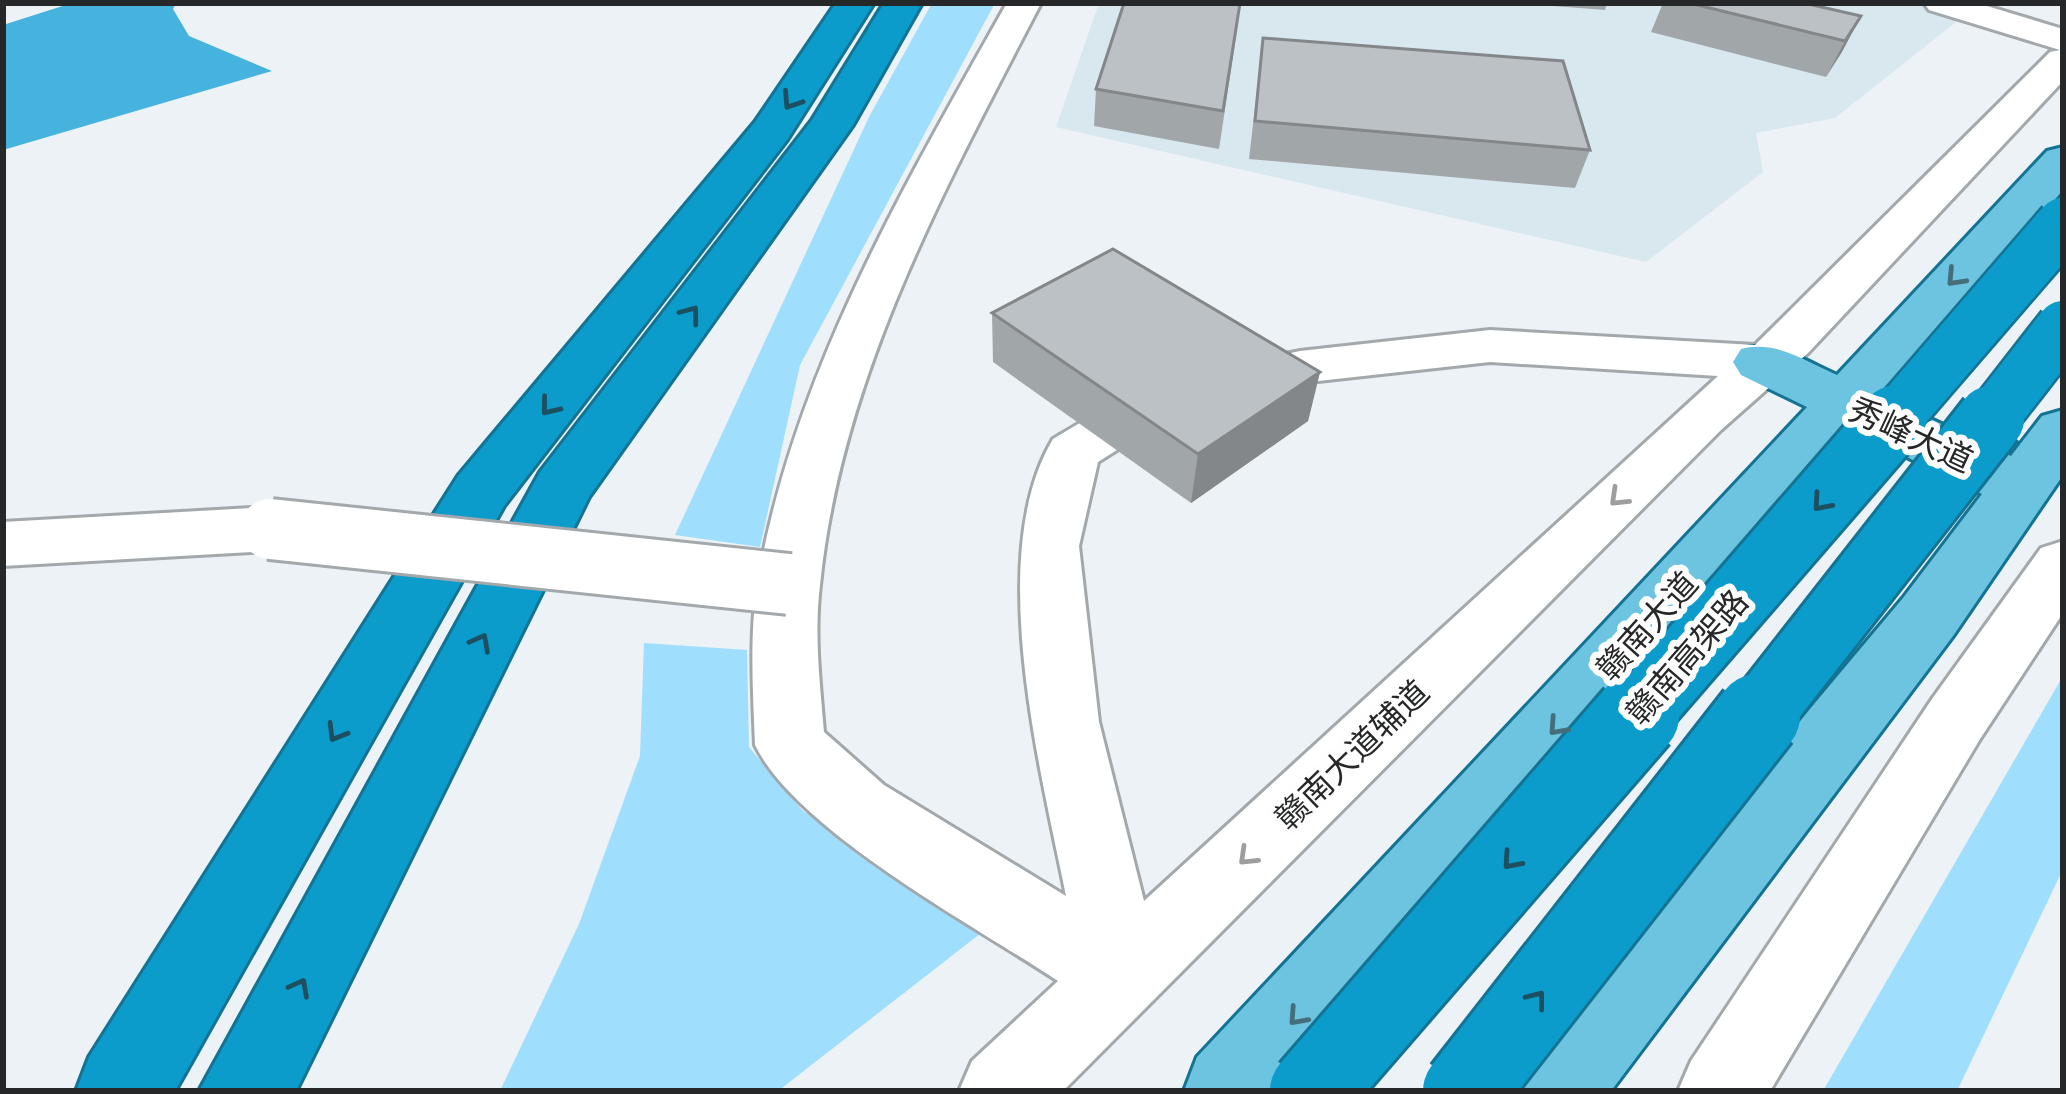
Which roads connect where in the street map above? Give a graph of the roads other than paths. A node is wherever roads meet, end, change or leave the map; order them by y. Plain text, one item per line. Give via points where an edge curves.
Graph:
1 (855, 3) edge
2 (903, 3) edge
3 (1024, 3) edge
4 (1941, 3) edge
5 (2063, 40) edge
6 (2063, 60) edge
7 (2063, 161) edge
8 (2063, 224) edge
9 (2063, 327) edge
10 (1775, 352) junction
11 (1855, 391) junction
12 (2051, 468) edge
13 (3, 544) edge
14 (2063, 563) edge
15 (789, 584) junction
16 (1123, 976) junction
17 (123, 1091) edge
18 (246, 1091) edge
19 (1002, 1091) edge
20 (1231, 1091) edge
21 (1312, 1091) edge
22 (1465, 1091) edge
23 (1552, 1091) edge
24 (1721, 1091) edge

1 -> 17 highway via 771,131 480,492
18 -> 2 highway via 562,488 831,125
3 - 15 street via 847,352 809,476
4 - 5 street
6 - 10 street, 赣南大道辅道
7 -> 11 main road, 赣南大道
8 -> 21 highway, 赣南高架路, bridge
22 -> 9 highway, bridge
10 - 11 main road, 秀峰大道
10 -> 16 street, 赣南大道辅道
10 - 16 street via 1490,346 1300,367 1164,396 1073,452 1049,547 1063,700
11 - 12 main road, 秀峰大道
11 -> 20 main road, 赣南大道
12 - 23 main road
13 - 15 street, bridge via 270,530
14 - 24 street
15 - 16 street via 790,745 858,808
16 - 19 street, 赣南大道辅道

